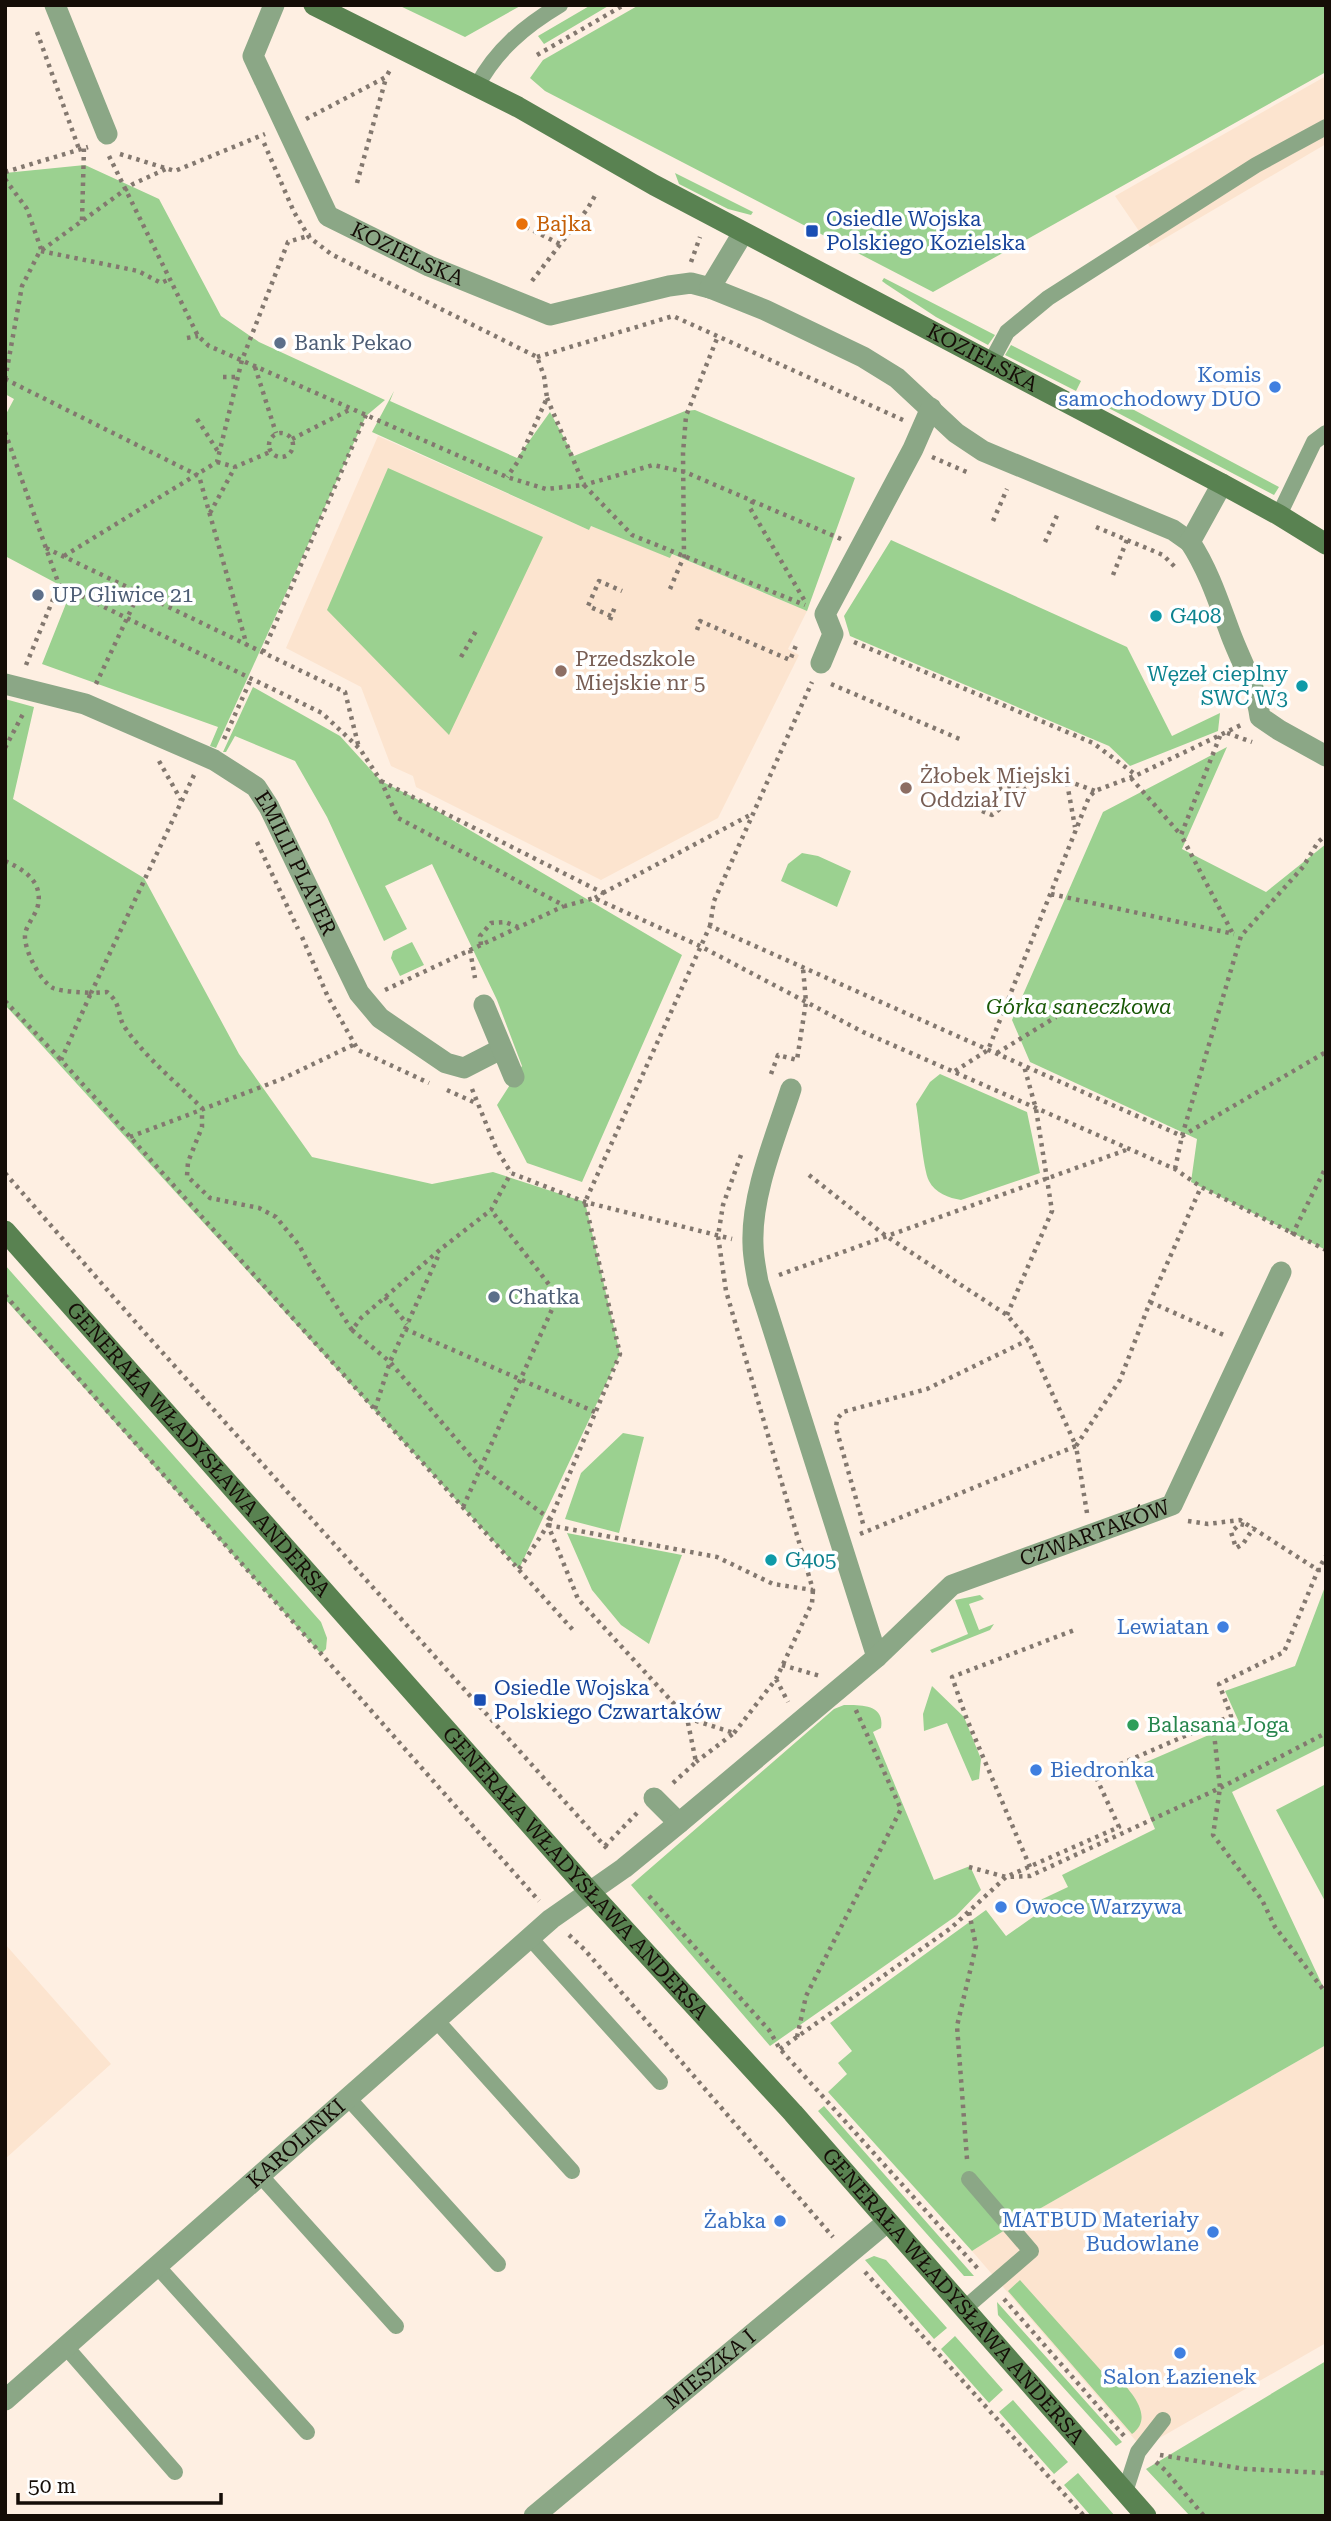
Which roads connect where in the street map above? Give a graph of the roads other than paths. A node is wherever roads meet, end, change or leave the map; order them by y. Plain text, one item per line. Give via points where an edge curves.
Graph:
1 (55, 5) edge
2 (274, 5) edge
3 (314, 5) edge
4 (560, 5) edge
5 (477, 86) junction
6 (1326, 127) edge
7 (106, 142) road end
8 (743, 233) junction
9 (710, 288) junction
10 (990, 362) junction
11 (931, 408) junction
12 (1326, 433) edge
13 (1222, 484) junction
14 (1279, 515) junction
15 (1190, 542) junction
16 (1326, 544) edge
17 (818, 670) road end
18 (14, 678) edge
19 (1326, 756) edge
20 (484, 1005) dead end
21 (501, 1049) junction
22 (514, 1077) dead end
23 (791, 1089) dead end
24 (5, 1231) edge
25 (1281, 1272) dead end
26 (877, 1657) junction
27 (654, 1798) dead end
28 (679, 1823) junction
29 (590, 1892) junction
30 (530, 1938) junction
31 (436, 2020) junction
32 (660, 2082) dead end
33 (348, 2098) junction
34 (572, 2171) dead end
35 (260, 2175) junction
36 (969, 2179) road end
37 (887, 2222) junction
38 (498, 2264) dead end
39 (157, 2266) junction
40 (965, 2308) junction
41 (396, 2326) dead end
42 (66, 2347) junction
43 (5, 2400) edge
44 (1163, 2420) dead end
45 (307, 2432) dead end
46 (175, 2472) dead end
47 (1125, 2492) junction
48 (534, 2516) edge
49 (1146, 2516) edge

1 - 7 street
2 - 9 street, KOZIELSKA via 253,56 328,216 429,266 550,315 669,286
3 - 5 street, KOZIELSKA
4 - 5 lane via 501,50
5 - 8 street, KOZIELSKA
6 - 10 lane via 1256,166 1048,299 1007,332
8 - 9 street
8 - 10 street, KOZIELSKA
9 - 11 street, KOZIELSKA via 863,357 897,378
10 - 13 street, KOZIELSKA
11 - 15 street, KOZIELSKA via 956,433 984,451 1173,530
11 - 17 street via 825,614 833,634
12 - 14 lane via 1314,442
13 - 14 street, KOZIELSKA
13 - 15 street
14 - 16 street, KOZIELSKA
15 - 19 street via 1203,562 1257,693 1260,716
18 - 21 street, EMILII PLATER via 214,760 256,788 353,980 380,1018 446,1063 464,1068
20 - 21 street
21 - 22 street
23 - 26 street via 755,1215 758,1282
24 - 29 street, GENERAŁA WŁADYSŁAWA ANDERSA
25 - 26 street, CZWARTAKÓW via 1172,1505 952,1585
26 - 28 street, CZWARTAKÓW
27 - 28 street
28 - 29 street, CZWARTAKÓW
29 - 30 street, KAROLINKI
29 - 37 street, GENERAŁA WŁADYSŁAWA ANDERSA
30 - 31 street, KAROLINKI
30 - 32 lane
31 - 33 street, KAROLINKI
31 - 34 lane
33 - 35 street, KAROLINKI
33 - 38 lane
35 - 39 street, KAROLINKI
35 - 41 lane
36 - 40 lane via 1031,2251
37 - 40 street, GENERAŁA WŁADYSŁAWA ANDERSA
37 - 48 street, MIESZKA I
39 - 42 street, KAROLINKI
39 - 45 lane
40 - 47 street, GENERAŁA WŁADYSŁAWA ANDERSA
42 - 43 street, KAROLINKI
42 - 46 lane
44 - 47 lane via 1138,2452
47 - 49 street, GENERAŁA WŁADYSŁAWA ANDERSA

